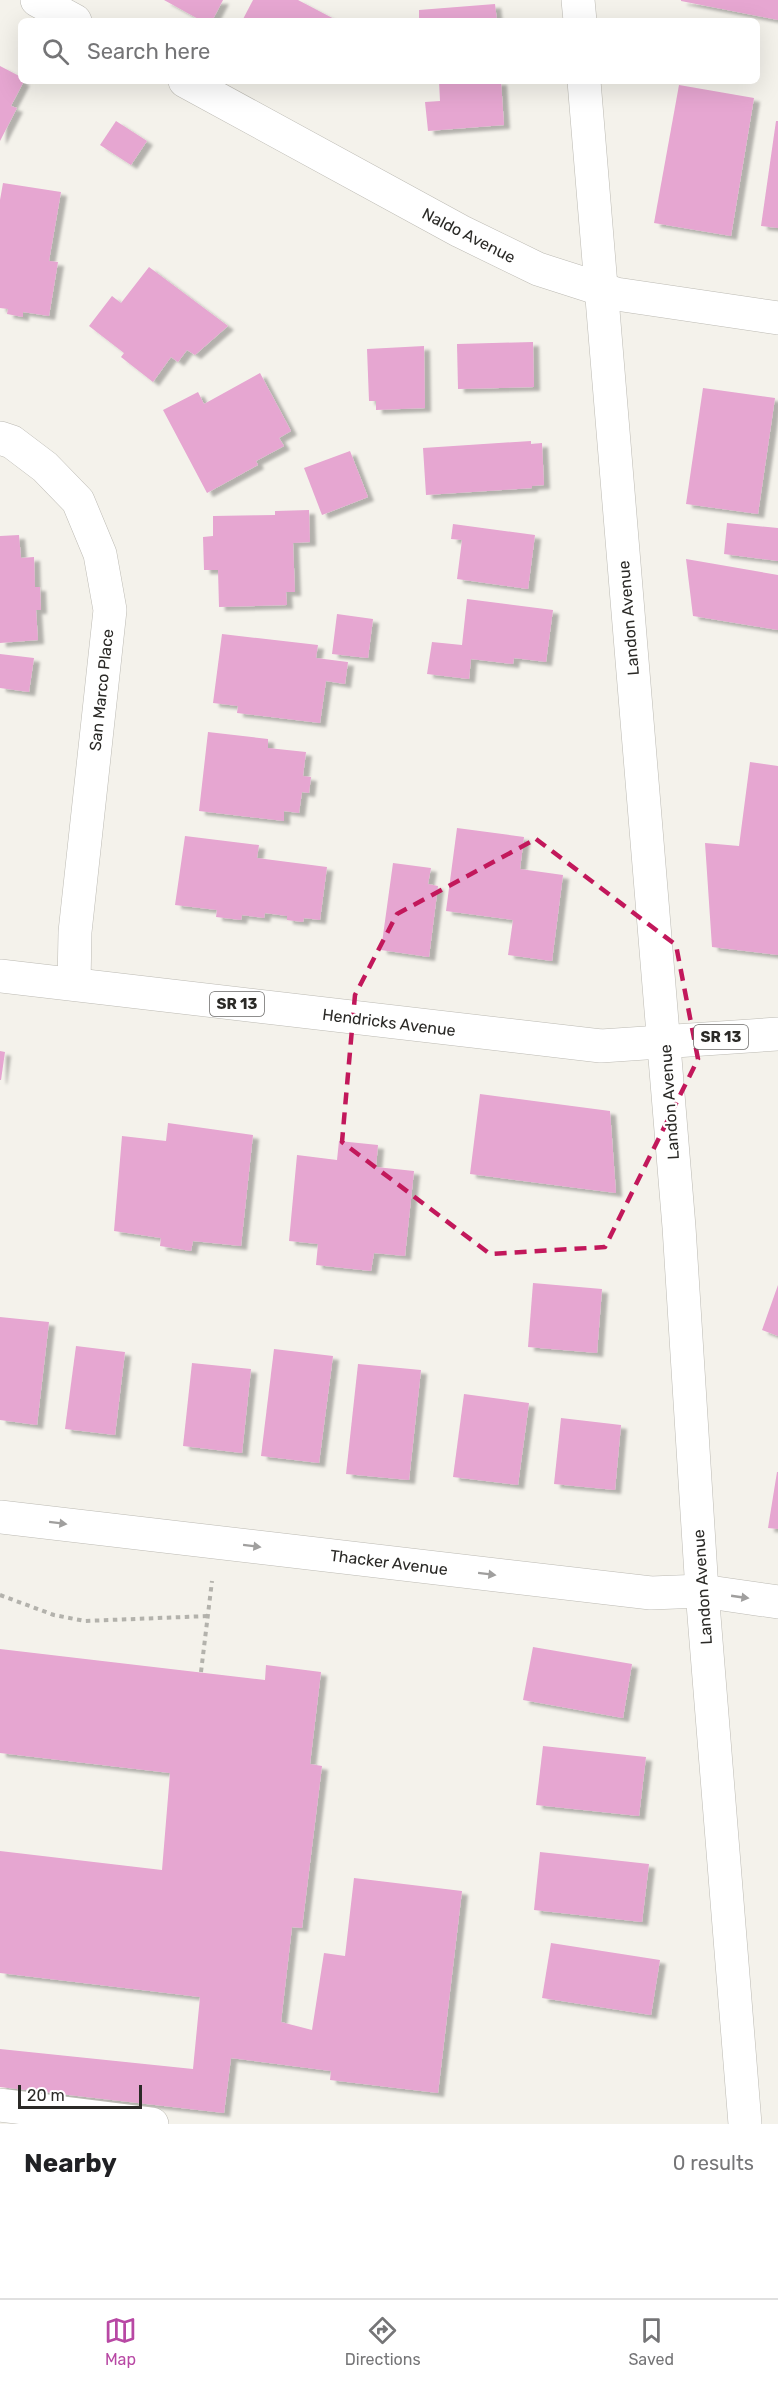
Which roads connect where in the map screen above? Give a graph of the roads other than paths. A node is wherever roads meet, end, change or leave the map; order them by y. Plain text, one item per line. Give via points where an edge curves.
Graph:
1 (37, 0) edge
2 (578, 0) edge
3 (70, 18) edge
4 (580, 18) edge
5 (190, 84) edge
6 (585, 84) edge
7 (601, 291) junction
8 (778, 318) edge
9 (0, 438) edge
10 (0, 976) edge
11 (74, 984) junction
12 (778, 1034) edge
13 (664, 1041) junction
14 (0, 1517) edge
15 (702, 1592) junction
16 (778, 1602) edge
17 (0, 2105) edge
18 (152, 2124) edge
19 (745, 2124) edge

1 - 3 street
2 - 4 street
5 - 7 street, Naldo Avenue via 485,245
6 - 7 street, Landon Avenue
7 - 8 street, Naldo Avenue
7 - 13 street, Landon Avenue
9 - 11 street, San Marco Place via 12,442 45,467 78,501 100,554 110,610 75,932
10 - 11 street, Hendricks Avenue / SR 13
11 - 13 street, Hendricks Avenue / SR 13 via 601,1046
12 - 13 street, Hendricks Avenue / SR 13
13 - 15 street, Landon Avenue
14 -> 15 street, Thacker Avenue via 651,1593
15 -> 16 street, Thacker Avenue
15 - 19 street, Landon Avenue
17 - 18 street

